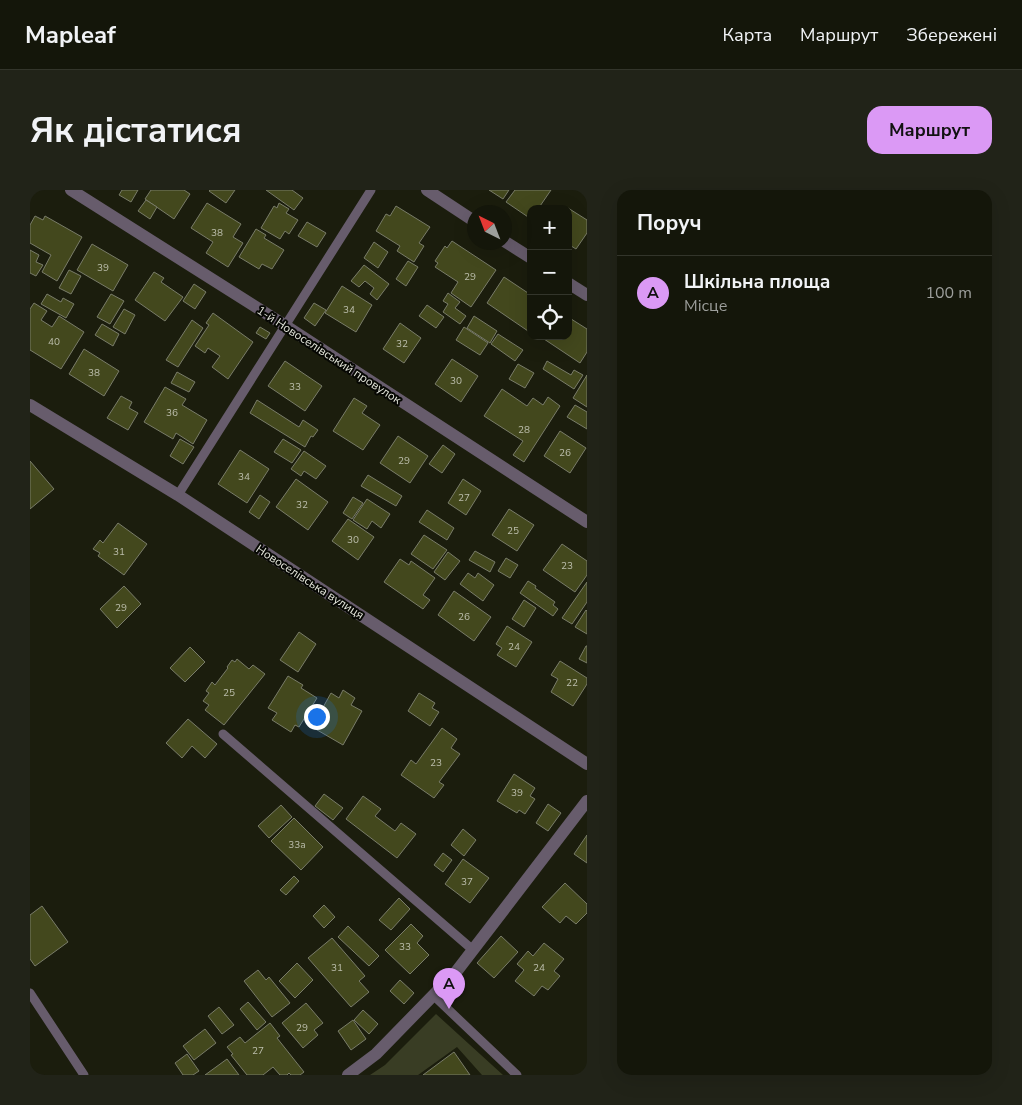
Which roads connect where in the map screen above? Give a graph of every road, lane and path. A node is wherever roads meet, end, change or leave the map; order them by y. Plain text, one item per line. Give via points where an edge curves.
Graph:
1 (71, 190) edge
2 (371, 190) edge
3 (427, 190) edge
4 (467, 216) edge
5 (512, 246) edge
6 (527, 255) edge
7 (572, 286) edge
8 (587, 295) edge
9 (286, 326) junction
10 (30, 405) edge
11 (178, 495) junction
12 (587, 522) edge
13 (222, 734) dead end
14 (587, 764) edge
15 (587, 801) edge
16 (472, 950) junction
17 (30, 993) edge
18 (433, 995) junction
19 (84, 1075) edge
20 (348, 1075) edge
21 (517, 1075) edge

1 - 9 street, 1-й Новоселівський провулок
2 - 9 lane
3 - 4 street
5 - 6 street
7 - 8 street
9 - 11 lane
9 - 12 street, 1-й Новоселівський провулок
10 - 11 street, Новоселівська вулиця
11 - 14 street, Новоселівська вулиця
13 - 16 lane
15 - 16 street
16 - 18 street
17 - 19 lane
18 - 20 street via 376,1054
18 - 21 lane

